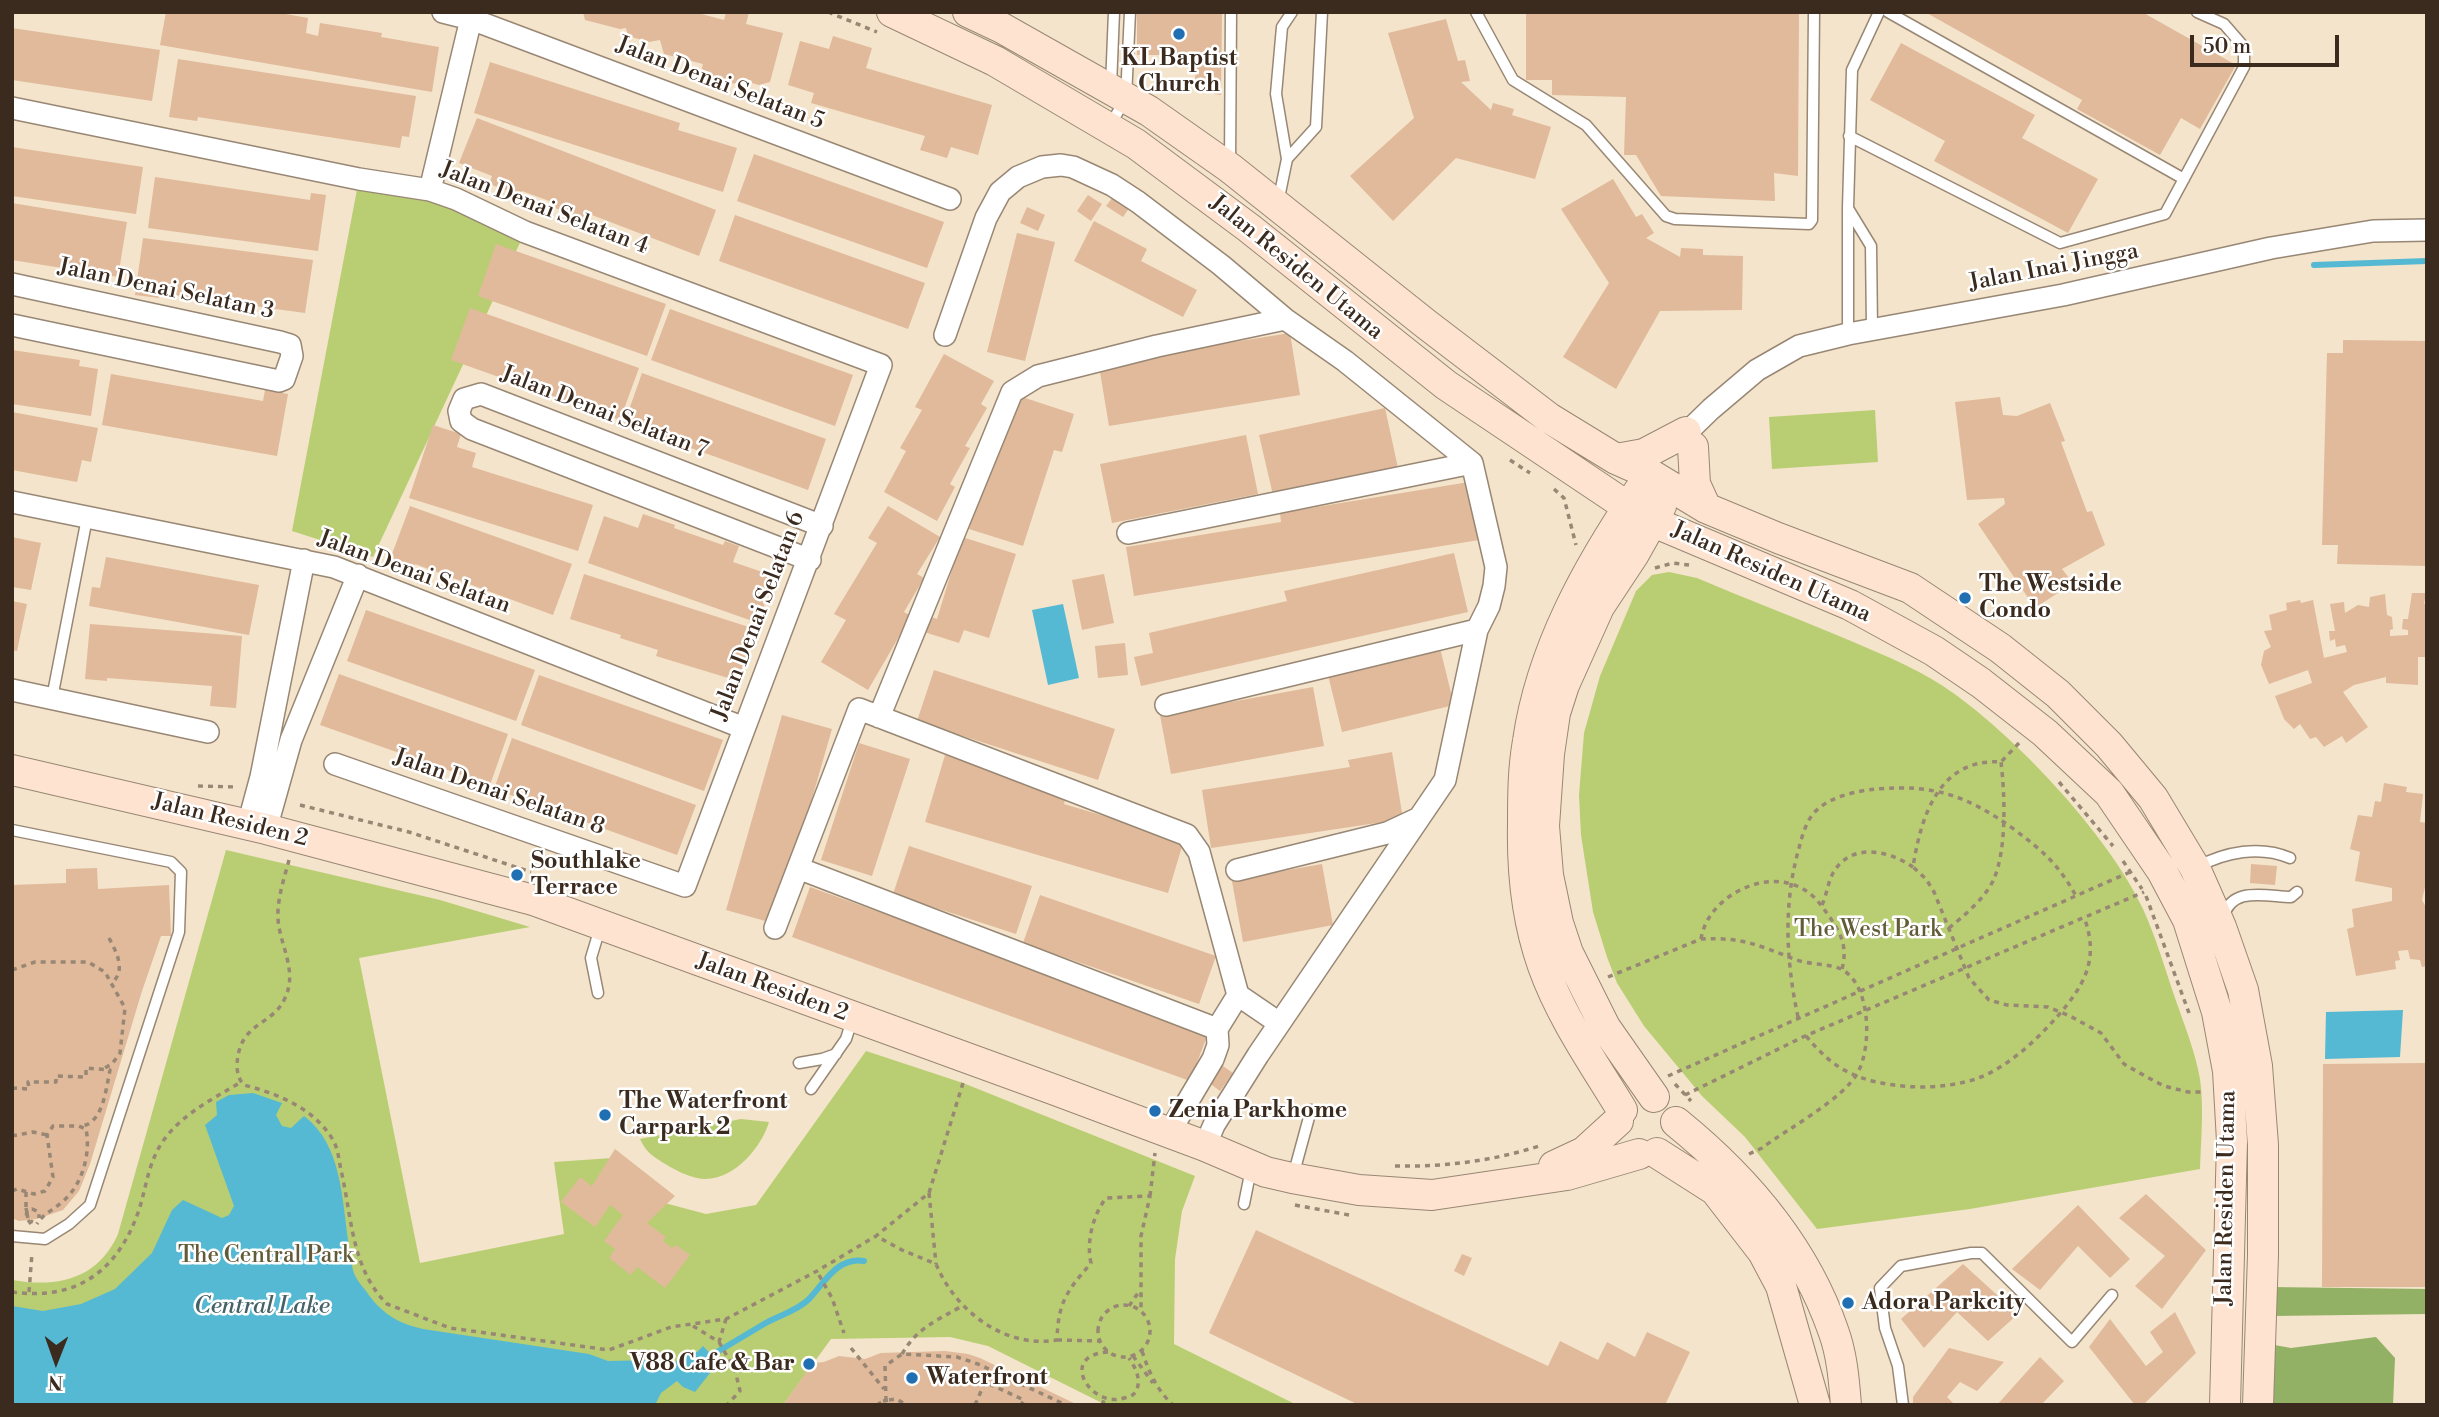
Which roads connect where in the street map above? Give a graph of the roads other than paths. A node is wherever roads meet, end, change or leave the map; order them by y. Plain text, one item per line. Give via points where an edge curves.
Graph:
1 (443, 12) edge
2 (892, 12) edge
3 (968, 12) edge
4 (1114, 12) edge
5 (1130, 12) edge
6 (1231, 12) edge
7 (1292, 12) edge
8 (1322, 12) edge
9 (1476, 12) edge
10 (1814, 12) edge
11 (1879, 12) edge
12 (1888, 12) edge
13 (2197, 12) edge
14 (471, 19) junction
15 (1119, 94) junction
16 (12, 108) edge
17 (1109, 127) junction
18 (1849, 136) junction
19 (1287, 159) junction
20 (1230, 169) junction
21 (2184, 178) junction
22 (430, 190) junction
23 (950, 199) dead end
24 (1273, 203) junction
25 (1848, 208) junction
26 (1249, 228) junction
27 (2427, 230) edge
28 (12, 285) edge
29 (1285, 318) junction
30 (12, 325) edge
31 (1872, 330) junction
32 (1848, 334) junction
33 (945, 335) dead end
34 (881, 365) joint
35 (1689, 439) junction
36 (1616, 459) junction
37 (1472, 463) junction
38 (1562, 479) junction
39 (1661, 481) junction
40 (12, 502) edge
41 (1706, 508) junction
42 (1639, 514) junction
43 (87, 518) junction
44 (822, 526) junction
45 (1128, 533) dead end
46 (1701, 555) junction
47 (1586, 556) junction
48 (304, 560) junction
49 (810, 560) junction
50 (1640, 562) junction
51 (358, 575) junction
52 (1476, 630) junction
53 (12, 690) edge
54 (52, 698) junction
55 (1166, 705) dead end
56 (879, 717) junction
57 (744, 728) junction
58 (208, 732) dead end
59 (334, 764) dead end
60 (12, 770) edge
61 (1420, 818) junction
62 (257, 827) junction
63 (12, 830) edge
64 (2290, 858) dead end
65 (798, 868) junction
66 (1237, 870) dead end
67 (2170, 881) junction
68 (685, 886) joint
69 (2297, 892) dead end
70 (601, 926) junction
71 (2221, 927) junction
72 (775, 928) dead end
73 (598, 993) dead end
74 (1238, 995) junction
75 (852, 1017) junction
76 (1279, 1023) junction
77 (1217, 1029) junction
78 (836, 1054) junction
79 (799, 1063) dead end
80 (1661, 1086) junction
81 (811, 1089) dead end
82 (1685, 1107) junction
83 (1311, 1110) dead end
84 (1620, 1115) junction
85 (1162, 1143) junction
86 (1205, 1146) junction
87 (1648, 1153) junction
88 (1252, 1165) junction
89 (1527, 1181) junction
90 (1289, 1191) junction
91 (1244, 1204) dead end
92 (12, 1236) edge
93 (2245, 1267) junction
94 (2112, 1295) dead end
95 (1815, 1405) edge
96 (1846, 1405) edge
97 (1903, 1405) edge
98 (2225, 1405) edge
99 (2258, 1405) edge

1 - 14 street, Jalan Denai Selatan 5
2 - 17 street, Jalan Residen Utama via 995,61
3 - 15 street, Jalan Residen Utama
4 - 15 lane
5 - 15 lane
6 - 20 lane
7 - 19 lane via 1282,27 1276,94
8 - 19 lane via 1316,127
9 - 10 lane via 1513,80 1586,125 1666,216 1809,224
11 - 18 lane via 1852,70
12 - 21 lane
13 - 21 lane via 2231,31 2244,47 2244,67
14 - 22 street
14 - 23 street, Jalan Denai Selatan 5
15 - 17 lane
15 - 20 street, Jalan Residen Utama
16 - 22 street, Jalan Denai Selatan 4 via 359,180
17 - 26 street, Jalan Residen Utama
18 - 21 lane via 2060,243 2165,214
18 - 25 lane
19 - 24 lane via 1280,193
20 - 24 street, Jalan Residen Utama
22 - 34 street, Jalan Denai Selatan 4 via 525,232
24 - 26 street
24 - 36 street, Jalan Residen Utama via 1523,400
25 - 31 lane via 1871,246
25 - 32 lane
26 - 38 street, Jalan Residen Utama
27 - 31 street, Jalan Inai Jingga via 2373,231 2271,248 2063,295
28 - 30 street, Jalan Denai Selatan 3 via 280,342 290,345 292,356 284,379 279,381
29 - 33 street via 1129,197 1086,172 1052,165 1018,177 994,200
29 - 37 street
29 - 56 street via 1038,376 1012,392
31 - 32 street, Jalan Inai Jingga
32 - 35 street, Jalan Inai Jingga via 1799,346 1758,370 1711,409
34 - 44 street, Jalan Denai Selatan 6
35 - 36 street via 1634,458
35 - 39 street, Jalan Inai Jingga
35 - 41 street via 1695,484
36 - 39 street, Jalan Residen Utama
37 - 45 street
37 - 52 street via 1496,567 1489,606
38 - 42 street, Jalan Residen Utama
38 - 47 street via 1592,498 1598,536
39 - 41 street, Jalan Residen Utama
39 - 42 street
40 - 43 street, Jalan Denai Selatan
41 - 67 street, Jalan Residen Utama via 1910,588 2000,648 2058,694 2153,798
42 - 46 street, Jalan Residen Utama
42 - 47 street
42 - 50 street
43 - 48 street, Jalan Denai Selatan
43 - 54 lane
44 - 49 street, Jalan Denai Selatan 6
44 - 49 street, Jalan Denai Selatan 7 via 481,394 464,399 459,411 461,421 472,429
46 - 50 street via 1670,546
46 - 67 street, Jalan Residen Utama via 1850,605 1981,683 2045,733 2109,793
47 - 84 street via 1536,699 1523,786 1521,854 1542,966
48 - 51 street, Jalan Denai Selatan
48 - 62 street via 261,777
49 - 57 street, Jalan Denai Selatan 6
50 - 80 street via 1599,607 1564,685 1549,754 1545,836 1548,876 1568,953 1605,1027
51 - 57 street, Jalan Denai Selatan
51 - 62 street
52 - 55 street
52 - 61 street via 1445,780
53 - 54 street
54 - 58 street
56 - 65 street via 859,709
56 - 74 street via 1187,835 1202,861
57 - 68 street, Jalan Denai Selatan 6
59 - 68 street, Jalan Denai Selatan 8
60 - 62 street, Jalan Residen 2
61 - 66 street via 1387,833
61 - 76 street
62 - 70 street, Jalan Residen 2 via 533,900
63 - 92 lane via 171,862 181,872 179,932 90,1205 45,1239
64 - 67 lane via 2269,852 2220,855
65 - 72 street
65 - 77 street
67 - 71 street, Jalan Residen Utama
67 - 93 street, Jalan Residen Utama via 2188,920 2224,1041
69 - 71 lane via 2291,897 2236,897 2227,905
70 - 73 lane via 591,958
70 - 75 street, Jalan Residen 2
71 - 93 street, Jalan Residen Utama via 2243,990 2257,1066 2263,1145
74 - 76 street
74 - 77 street
75 - 78 lane
75 - 85 street, Jalan Residen 2
76 - 86 street
77 - 85 street via 1213,1059
78 - 79 lane
78 - 81 lane
80 - 82 street via 1664,1102 1672,1111
80 - 84 street, Jalan Residen 2 via 1636,1098
82 - 87 street via 1672,1140
82 - 96 street via 1711,1151 1749,1189 1810,1279 1833,1330
83 - 90 lane
84 - 87 street via 1622,1141 1630,1149
84 - 89 street, Jalan Residen 2 via 1584,1152
85 - 86 street, Jalan Residen 2
86 - 88 street, Jalan Residen 2
87 - 89 street, Jalan Residen 2
87 - 95 street via 1716,1190 1763,1252 1781,1286
88 - 90 street, Jalan Residen 2
88 - 91 lane
89 - 90 street, Jalan Residen 2 via 1432,1195
93 - 98 street, Jalan Residen Utama
93 - 99 street, Jalan Residen Utama
94 - 97 lane via 2072,1342 1982,1254 1901,1266 1880,1288

